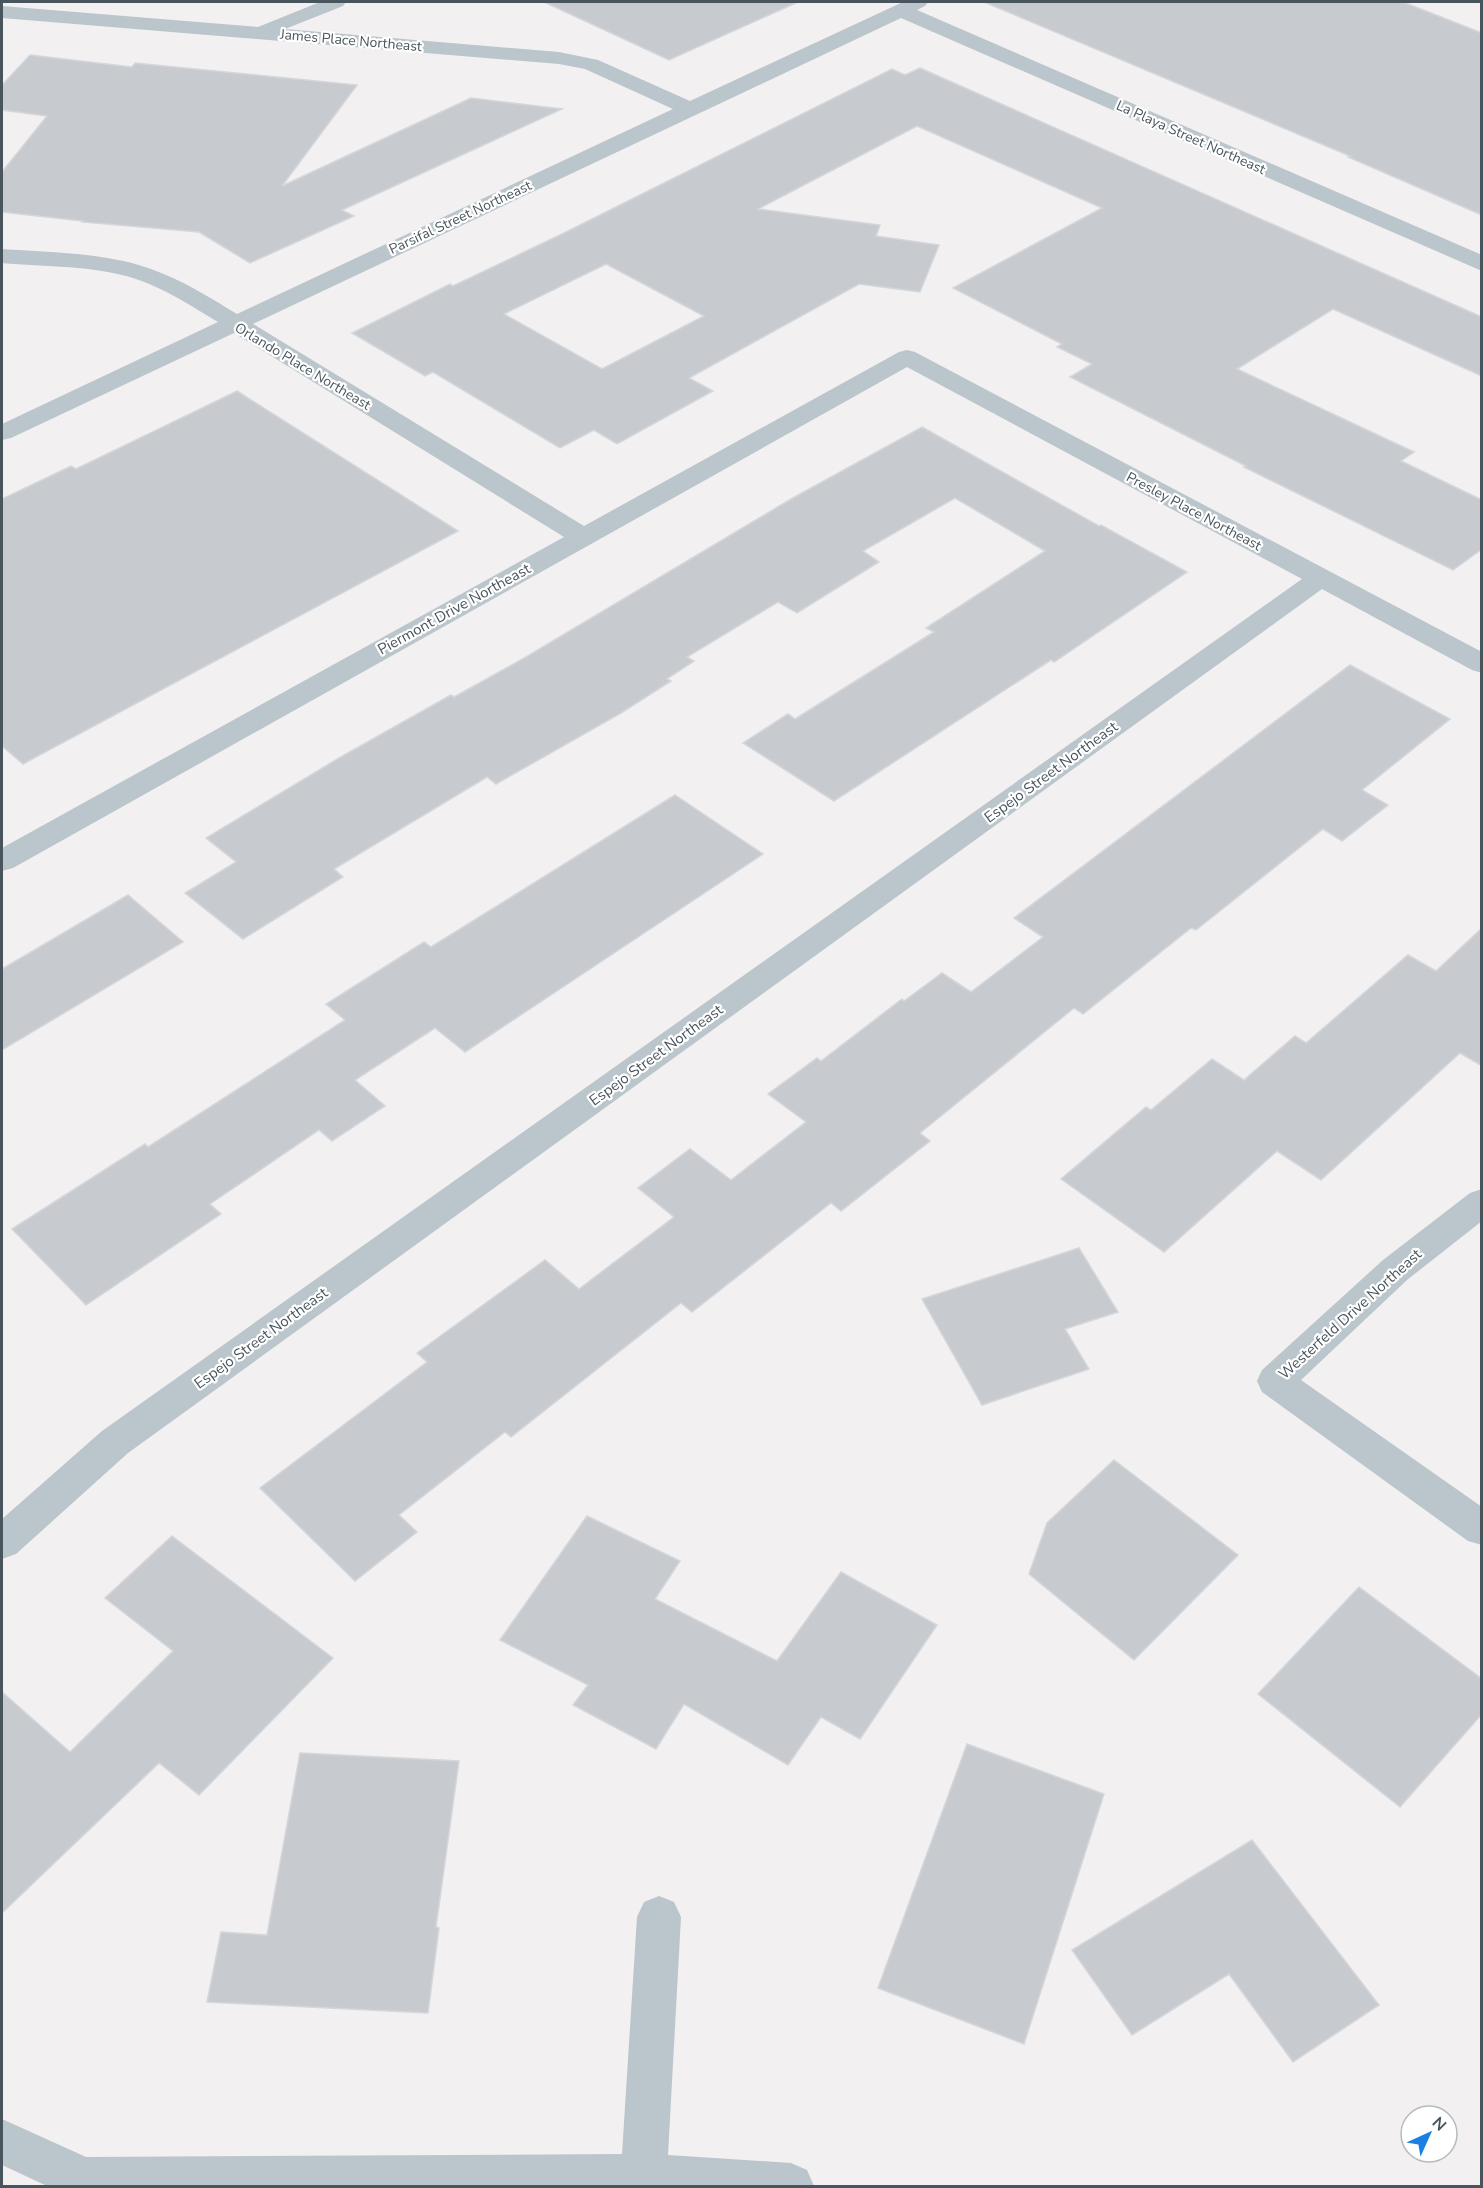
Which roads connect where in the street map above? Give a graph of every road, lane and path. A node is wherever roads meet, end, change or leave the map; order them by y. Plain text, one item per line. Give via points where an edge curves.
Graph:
1 (336, 2) edge
2 (909, 6) edge
3 (49, 8) edge
4 (2, 12) edge
5 (259, 32) junction
6 (690, 109) junction
7 (2, 256) edge
8 (1482, 264) edge
9 (233, 323) junction
10 (907, 357) joint
11 (2, 433) edge
12 (583, 537) junction
13 (1319, 579) junction
14 (1482, 664) edge
15 (2, 861) edge
16 (1482, 1202) edge
17 (1482, 1529) edge
18 (2, 1542) edge
19 (659, 1917) dead end
20 (2, 2142) edge
21 (644, 2177) junction
22 (83, 2183) edge
23 (791, 2187) edge

1 - 5 street
2 - 6 street, Parsifal Street Northeast
2 - 8 street, La Playa Street Northeast
3 - 4 street, James Place Northeast
3 - 5 street, James Place Northeast
5 - 6 street, James Place Northeast via 580,62 616,74
6 - 9 street, Parsifal Street Northeast
7 - 9 street, Orlando Place Northeast via 96,264 141,273 180,289
9 - 11 street, Parsifal Street Northeast
9 - 12 street, Orlando Place Northeast
10 - 12 street, Piermont Drive Northeast
10 - 13 street, Presley Place Northeast
12 - 15 street, Piermont Drive Northeast
13 - 14 street, Presley Place Northeast
13 - 18 street, Espejo Street Northeast via 115,1442
16 - 17 street, Westerfeld Drive Northeast via 1395,1269 1275,1381
19 - 21 street
20 - 22 street
21 - 22 street
21 - 23 street

